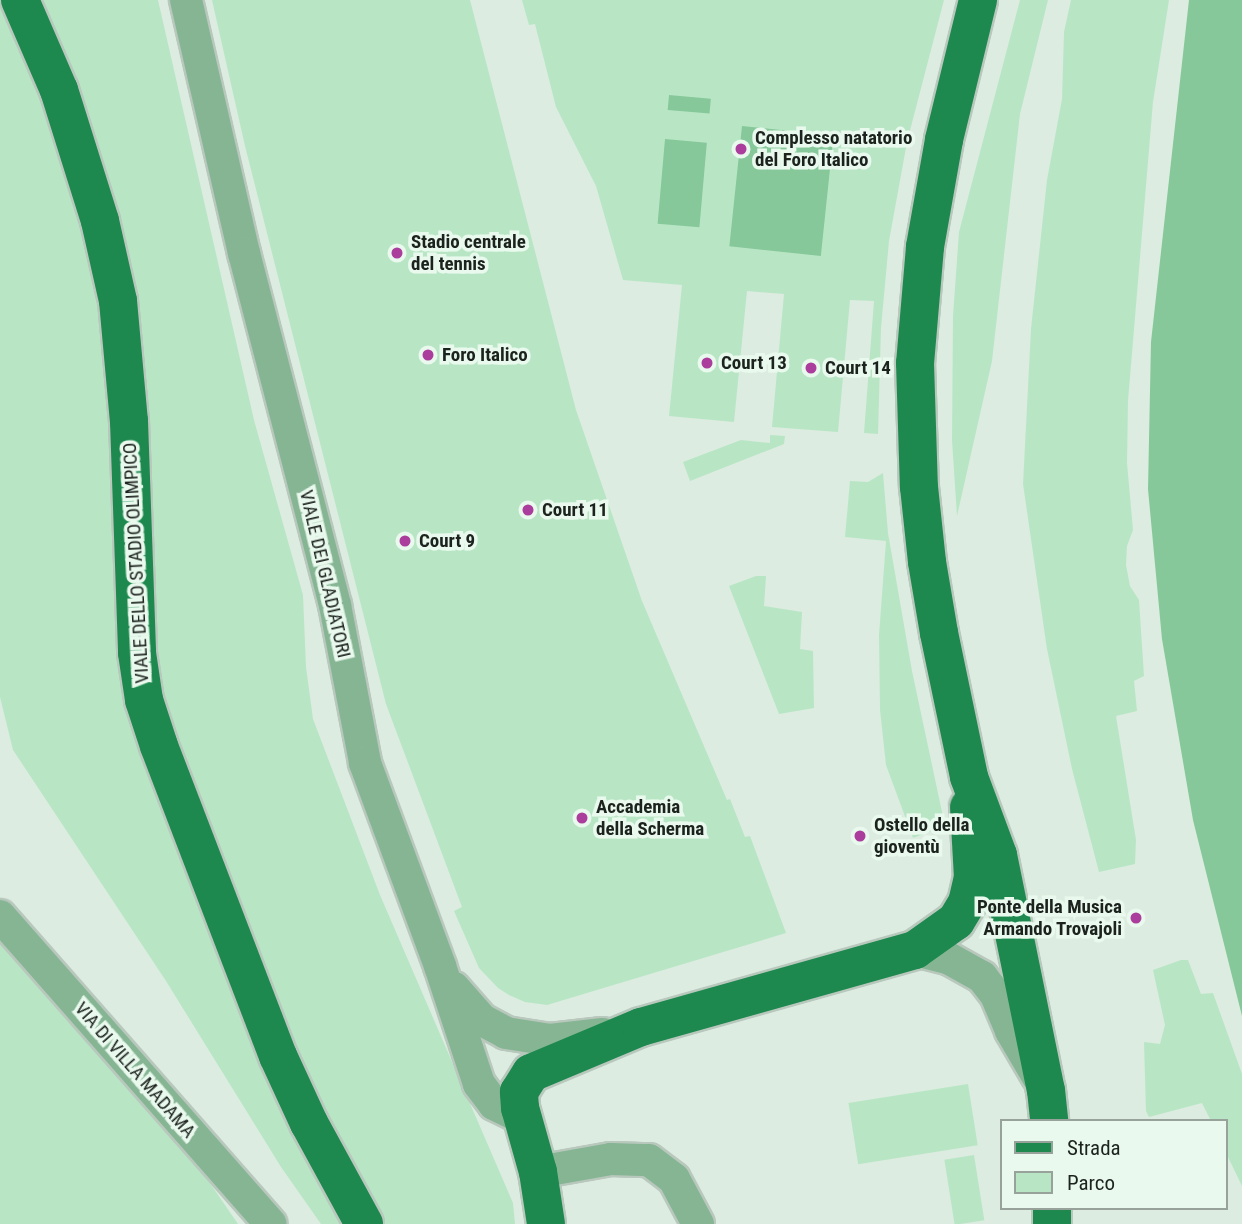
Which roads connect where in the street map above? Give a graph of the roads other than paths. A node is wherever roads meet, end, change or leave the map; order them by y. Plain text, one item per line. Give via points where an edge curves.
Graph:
1 (20, 0) edge
2 (186, 0) edge
3 (978, 0) edge
4 (969, 777) junction
5 (0, 916) edge
6 (915, 950) junction
7 (440, 966) junction
8 (641, 1027) junction
9 (1047, 1105) edge
10 (523, 1118) junction
11 (538, 1172) junction
12 (271, 1224) edge
13 (364, 1224) edge
14 (546, 1224) edge
15 (698, 1224) edge

1 - 13 main road, VIALE DELLO STADIO OLIMPICO via 59,90 100,220 118,301 129,421 137,653 144,700 274,1046 309,1123
2 - 7 street, VIALE DEI GLADIATORI via 244,253 335,605 365,763
3 - 4 main road via 928,223 915,376 926,562
4 - 6 main road via 973,878 967,903 956,920
4 - 9 main road via 998,855
5 - 12 street, VIA DI VILLA MADAMA
6 - 8 main road
6 - 9 street via 947,958 982,977 996,995
7 - 8 street via 470,1009 506,1033 537,1040 568,1039
7 - 10 street, VIALE DEI GLADIATORI via 479,1084 494,1104
8 - 10 main road via 531,1073 519,1092
10 - 11 main road
11 - 14 main road
11 - 15 street via 611,1159 649,1160 674,1179

